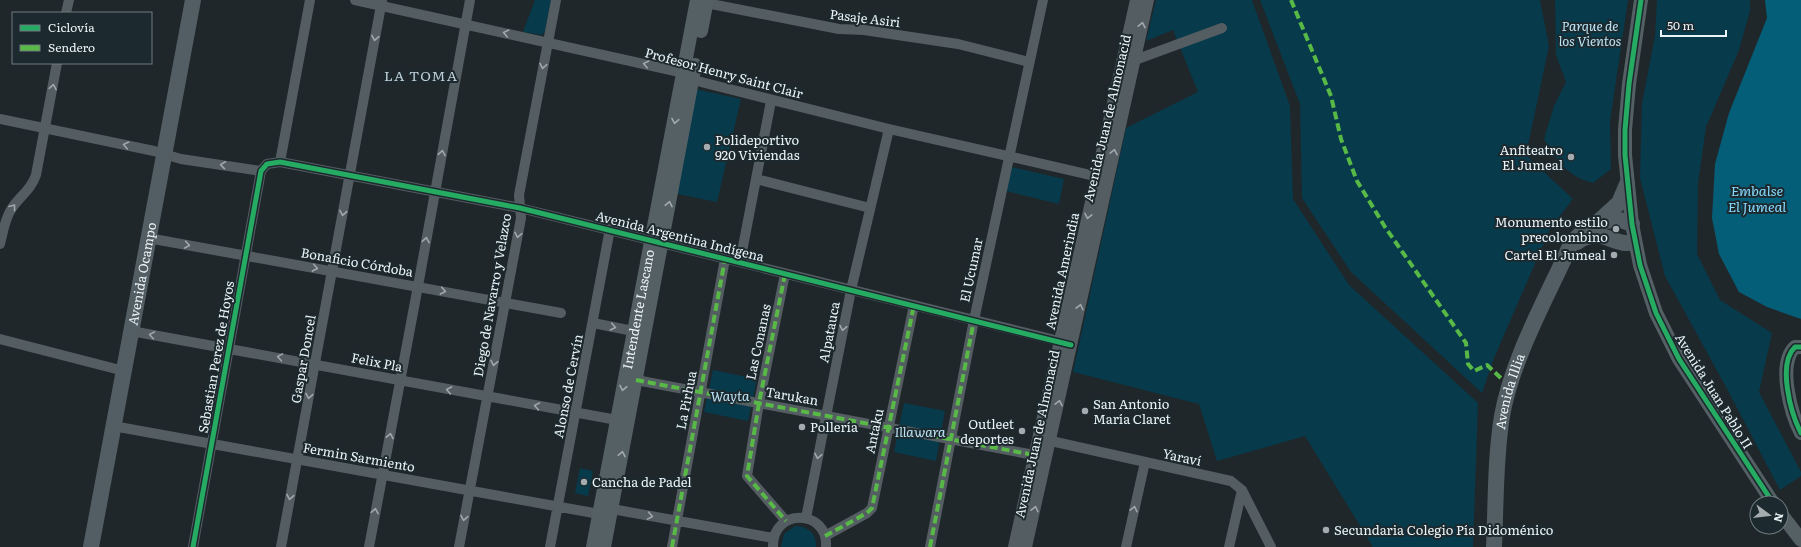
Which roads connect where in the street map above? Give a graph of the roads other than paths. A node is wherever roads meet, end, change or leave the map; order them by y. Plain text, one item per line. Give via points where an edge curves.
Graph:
1 (69, 0) edge
2 (193, 0) edge
3 (310, 0) edge
4 (355, 0) edge
5 (470, 0) edge
6 (556, 0) edge
7 (1043, 0) edge
8 (1136, 0) edge
9 (1148, 0) edge
10 (1641, 0) edge
11 (702, 1) edge
12 (381, 3) edge
13 (66, 12) edge
14 (465, 24) junction
15 (1222, 28) dead end
16 (548, 42) junction
17 (1134, 60) junction
18 (1030, 62) junction
19 (57, 64) edge
20 (688, 77) junction
21 (771, 101) junction
22 (0, 119) edge
23 (46, 128) junction
24 (889, 129) junction
25 (164, 154) junction
26 (1009, 156) junction
27 (280, 162) junction
28 (261, 171) junction
29 (350, 175) junction
30 (1102, 178) junction
31 (756, 179) junction
32 (1627, 184) junction
33 (435, 191) junction
34 (520, 208) junction
35 (870, 208) junction
36 (1596, 224) junction
37 (1632, 224) junction
38 (610, 229) junction
39 (148, 238) junction
40 (656, 241) junction
41 (1634, 242) junction
42 (0, 244) edge
43 (1570, 246) junction
44 (246, 255) junction
45 (725, 259) junction
46 (740, 262) junction
47 (332, 271) junction
48 (785, 274) junction
49 (418, 286) junction
50 (851, 290) junction
51 (505, 302) junction
52 (914, 305) junction
53 (561, 313) dead end
54 (974, 320) junction
55 (593, 323) junction
56 (131, 331) junction
57 (633, 332) junction
58 (0, 339) edge
59 (1066, 343) junction
60 (1801, 347) edge
61 (228, 348) junction
62 (315, 363) junction
63 (124, 371) junction
64 (401, 380) junction
65 (636, 380) junction
66 (700, 392) junction
67 (487, 397) junction
68 (759, 403) junction
69 (576, 413) junction
70 (826, 416) junction
71 (617, 420) junction
72 (114, 426) junction
73 (888, 427) junction
74 (1801, 433) edge
75 (951, 439) junction
76 (1044, 440) junction
77 (212, 444) junction
78 (1034, 455) junction
79 (298, 459) junction
80 (1145, 462) junction
81 (382, 474) junction
82 (1242, 490) junction
83 (470, 491) junction
84 (1768, 495) edge
85 (558, 506) junction
86 (605, 511) junction
87 (806, 518) junction
88 (677, 521) junction
89 (786, 521) junction
90 (1789, 524) edge
91 (825, 536) junction
92 (1801, 540) edge
93 (773, 543) edge
94 (91, 547) edge
95 (193, 547) edge
96 (281, 547) edge
97 (369, 547) edge
98 (459, 547) edge
99 (550, 547) edge
100 (593, 547) edge
101 (604, 547) edge
102 (672, 547) edge
103 (826, 547) edge
104 (930, 547) edge
105 (1014, 547) edge
106 (1026, 547) edge
107 (1126, 547) edge
108 (1229, 547) edge
109 (1271, 547) edge
110 (1494, 547) edge

1 - 13 street
2 - 25 main road, Avenida Ocampo
3 - 27 street
4 - 12 street, Profesor Henry Saint Clair
5 - 14 street
6 - 16 street, Diego de Navarro y Velazco
7 - 18 street, El Ucumar
8 - 30 street, Avenida Amerindia
17 -> 9 street, Avenida Juan de Almonacid
10 - 32 main road, Avenida Juan Pablo II via 1626,109
11 - 18 street, Pasaje Asiri via 839,29 864,30 958,44
11 - 20 main road, Intendente Lascano
12 - 14 street, Profesor Henry Saint Clair
12 -> 29 street, Gaspar Doncel
16 -> 14 street, Profesor Henry Saint Clair
33 -> 14 street
15 - 17 street
20 -> 16 street, Profesor Henry Saint Clair
16 -> 34 street, Diego de Navarro y Velazco via 519,195
30 -> 17 street, Avenida Juan de Almonacid
18 - 26 street, El Ucumar
23 -> 19 street
20 - 21 street, Profesor Henry Saint Clair
20 - 40 main road, Intendente Lascano
21 - 24 street, Profesor Henry Saint Clair
21 - 31 street
22 - 23 street
25 -> 23 street
42 -> 23 street via 8,214 33,183
24 - 26 street, Profesor Henry Saint Clair
24 - 35 street, Alpatauca
28 -> 25 street
25 - 39 main road, Avenida Ocampo
26 - 30 street, Profesor Henry Saint Clair
26 - 54 street, El Ucumar
27 - 28 street via 267,164
27 - 29 street, Avenida Argentina Indígena
28 - 44 street, Sebastian Perez de Hoyos
29 - 33 street, Avenida Argentina Indígena
29 -> 47 street, Gaspar Doncel
30 - 59 street, Avenida Amerindia
31 - 35 street
31 - 46 street
32 - 36 main road, Avenida Illia via 1619,203
32 - 37 main road, Avenida Juan Pablo II
33 - 34 street, Avenida Argentina Indígena
49 -> 33 street
34 - 38 street, Avenida Argentina Indígena
34 -> 51 street, Diego de Navarro y Velazco via 521,218
35 - 50 street, Alpatauca
36 - 37 main road, Avenida Illia via 1613,220
36 - 43 main road, Avenida Illia via 1583,230
37 - 41 main road, Avenida Juan Pablo II
38 - 40 street, Avenida Argentina Indígena
38 - 55 street, Alonso de Cervín
39 -> 44 street, Bonaficio Córdoba
39 - 56 main road, Avenida Ocampo
40 - 45 street, Avenida Argentina Indígena
40 - 57 main road, Intendente Lascano
40 - 65 main road, Intendente Lascano
41 - 43 main road via 1620,243 1594,235
41 - 84 main road, Avenida Juan Pablo II via 1667,337 1694,384
43 - 110 main road, Avenida Illia via 1509,388 1499,441
44 -> 47 street, Bonaficio Córdoba
44 - 61 street, Sebastian Perez de Hoyos
45 - 46 street, Avenida Argentina Indígena
45 - 66 street, La Pirhua
46 - 48 street, Avenida Argentina Indígena
47 - 49 street, Bonaficio Córdoba
47 - 62 street, Gaspar Doncel
48 - 50 street, Avenida Argentina Indígena
48 - 68 street, Las Conanas
49 -> 51 street, Bonaficio Córdoba
49 - 64 street
50 - 52 street, Avenida Argentina Indígena
50 -> 70 street, Alpatauca
51 - 53 street, Bonaficio Córdoba
51 -> 67 street, Diego de Navarro y Velazco
52 - 54 street, Avenida Argentina Indígena
52 - 73 street, Antaku
54 - 59 street, Avenida Argentina Indígena
54 - 75 street, El Ucumar
55 -> 57 street
55 - 69 street, Alonso de Cervín
61 -> 56 street, Felix Pla
56 - 63 main road, Avenida Ocampo
57 -> 71 main road, Intendente Lascano
58 - 63 street
59 - 76 street, Avenida Amerindia
60 - 74 main road via 1795,347 1789,357 1786,382 1790,403
62 -> 61 street, Felix Pla
61 - 77 street, Sebastian Perez de Hoyos
62 - 64 street, Felix Pla
62 -> 79 street, Gaspar Doncel
63 - 72 main road, Avenida Ocampo
67 -> 64 street, Felix Pla
81 -> 64 street
65 - 66 street, Tarukan
86 -> 65 main road, Intendente Lascano
66 - 68 street, Tarukan
66 - 88 street, La Pirhua
69 -> 67 street, Felix Pla
67 - 83 street, Diego de Navarro y Velazco
68 - 70 street, Tarukan
68 - 89 street, Las Conanas via 747,476
69 - 71 street, Felix Pla
69 - 85 street, Alonso de Cervín
70 - 73 street
70 -> 87 street, Alpatauca
71 - 86 main road, Intendente Lascano
72 - 77 street, Fermin Sarmiento
72 - 94 main road, Avenida Ocampo
73 - 75 street
73 - 91 street, Antaku via 872,508
75 - 78 street
75 - 104 street, El Ucumar
76 - 78 street, Avenida Amerindia
76 - 80 street, Yaraví
106 -> 76 street, Avenida Juan de Almonacid
77 - 79 street, Fermin Sarmiento
77 - 95 street, Sebastian Perez de Hoyos
78 - 105 street, Avenida Amerindia
79 - 81 street, Fermin Sarmiento
79 -> 96 street, Gaspar Doncel
80 - 82 street, Yaraví via 1231,481
107 -> 80 street
81 - 83 street, Fermin Sarmiento
97 -> 81 street
82 - 108 street
82 - 109 street
83 - 85 street, Fermin Sarmiento
83 -> 98 street, Diego de Navarro y Velazco
85 - 86 street, Fermin Sarmiento
85 - 99 street, Alonso de Cervín
86 -> 88 street, Fermin Sarmiento
86 - 100 main road, Intendente Lascano
86 - 101 main road, Intendente Lascano
87 - 89 street via 799,517
87 - 91 street via 821,528
88 - 93 street, Fermin Sarmiento
88 - 102 street, La Pirhua
89 - 93 street via 776,532
90 - 92 main road
91 - 103 street

